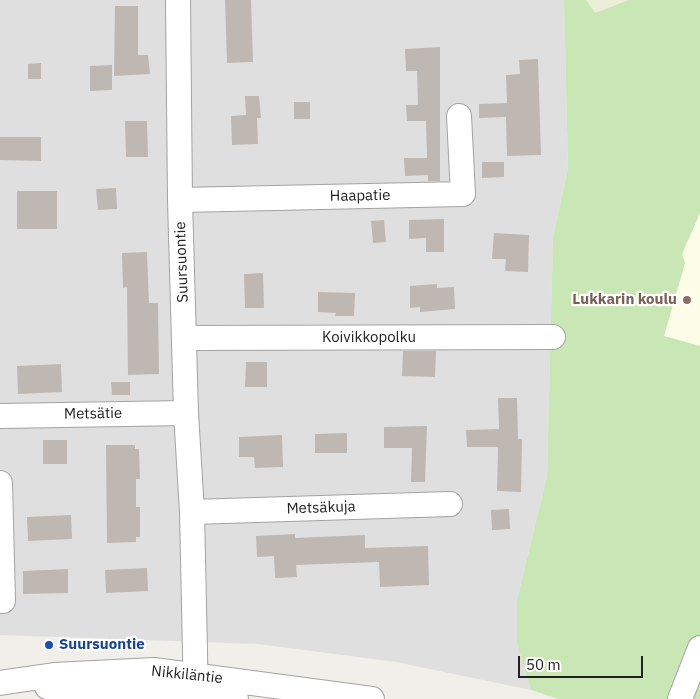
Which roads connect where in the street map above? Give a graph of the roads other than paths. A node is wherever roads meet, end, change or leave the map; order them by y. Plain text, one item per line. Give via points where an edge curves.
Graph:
1 (178, 0) edge
2 (459, 116) dead end
3 (180, 200) junction
4 (553, 337) dead end
5 (185, 338) junction
6 (186, 413) junction
7 (0, 416) edge
8 (0, 483) edge
9 (450, 504) dead end
10 (192, 512) junction
11 (3, 601) dead end
12 (700, 648) edge
13 (0, 683) edge
14 (196, 689) edge
15 (236, 699) edge
16 (372, 699) edge
17 (680, 699) edge

1 - 3 street, Suursuontie
2 - 3 street, Haapatie via 462,194
3 - 5 street, Suursuontie
4 - 5 street, Koivikkopolku
5 - 6 street, Suursuontie
6 - 7 street, Metsätie
6 - 10 street, Suursuontie
8 - 11 street
9 - 10 street, Metsäkuja
10 - 14 street, Suursuontie
12 - 17 street
13 - 14 street, Nikkiläntie via 66,689
14 - 15 street, Nikkiläntie
14 - 16 street, Nikkiläntie

